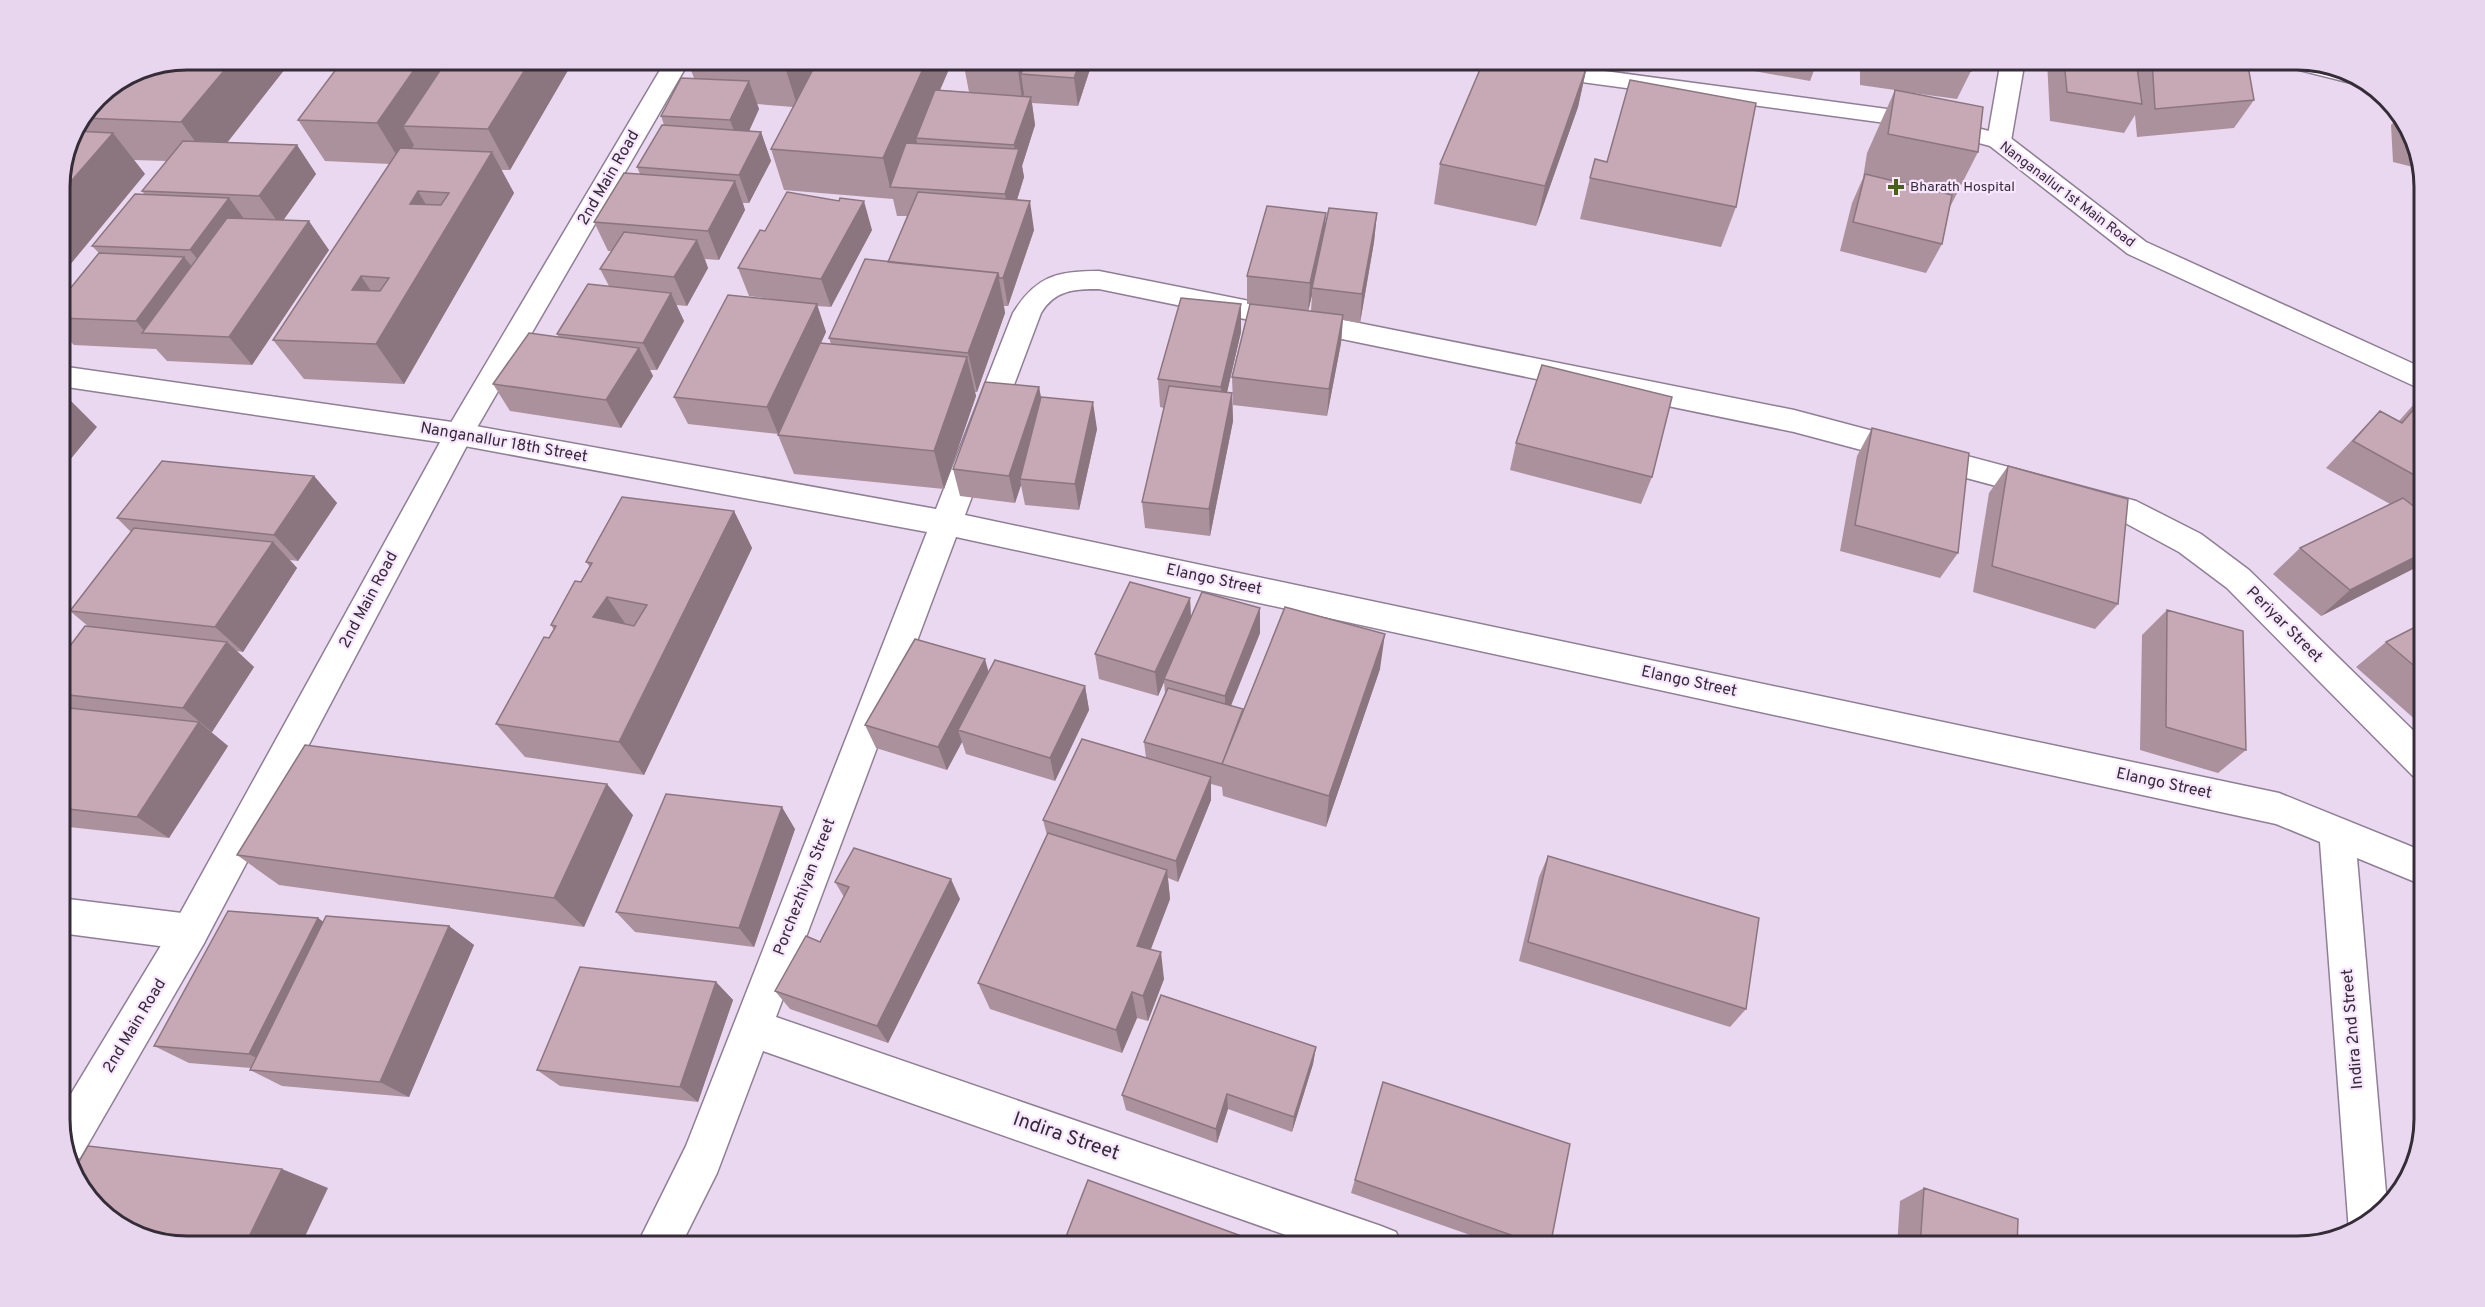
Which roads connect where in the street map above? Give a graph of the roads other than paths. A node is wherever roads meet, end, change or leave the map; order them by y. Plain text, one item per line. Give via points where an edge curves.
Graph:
1 (1548, 70) edge
2 (2011, 70) edge
3 (672, 71) edge
4 (1999, 141) junction
5 (2414, 376) edge
6 (71, 378) edge
7 (459, 434) junction
8 (945, 522) junction
9 (2414, 754) edge
10 (2337, 833) junction
11 (2414, 864) edge
12 (71, 916) edge
13 (190, 932) junction
14 (751, 1028) junction
15 (72, 1132) edge
16 (2367, 1214) edge
17 (663, 1236) edge
18 (1349, 1236) edge

1 - 4 street, Nanganallur 1st Main Road via 1924,121
2 - 4 street
3 - 7 street, 2nd Main Road
4 - 5 street, Nanganallur 1st Main Road via 2137,248
6 - 7 street, Nanganallur 18th Street
7 - 8 street, Nanganallur 18th Street
7 - 13 street, 2nd Main Road
8 - 9 street, Periyar Street via 1037,294 1068,280 1099,280 1794,421 2125,509 2190,543 2238,579
8 - 10 street, Elango Street via 2279,809
8 - 14 street, Porchezhiyan Street
10 - 11 street, Elango Street
10 - 16 street, Indira 2nd Street
12 - 13 street
13 - 15 street, 2nd Main Road
14 - 17 street, Porchezhiyan Street via 702,1158
14 - 18 street, Indira Street

